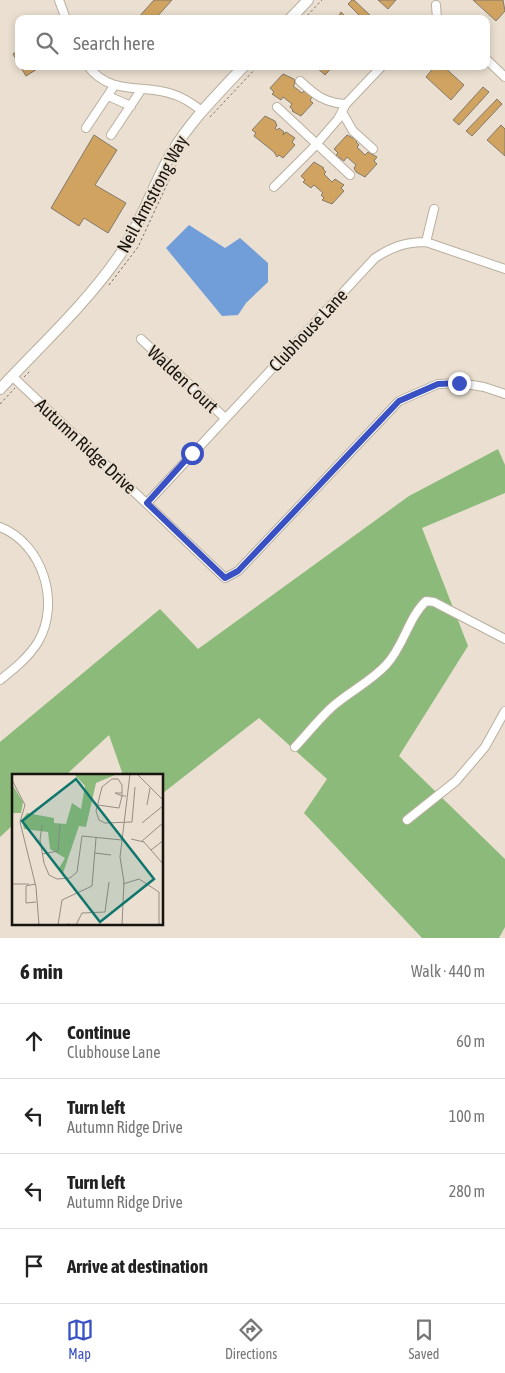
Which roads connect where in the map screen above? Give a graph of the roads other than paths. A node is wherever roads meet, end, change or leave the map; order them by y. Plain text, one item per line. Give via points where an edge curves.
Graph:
1 (59, 0) edge
2 (308, 0) edge
3 (436, 5) dead end
4 (65, 15) edge
5 (294, 15) edge
6 (437, 15) edge
7 (490, 63) edge
8 (91, 70) edge
9 (240, 70) edge
10 (378, 70) edge
11 (505, 77) edge
12 (300, 80) dead end
13 (114, 86) junction
14 (141, 90) junction
15 (108, 96) junction
16 (346, 104) junction
17 (131, 106) junction
18 (278, 107) dead end
19 (202, 111) junction
20 (342, 112) junction
21 (86, 128) dead end
22 (111, 135) dead end
23 (317, 144) junction
24 (373, 149) dead end
25 (350, 175) dead end
26 (274, 187) dead end
27 (434, 209) dead end
28 (426, 242) junction
29 (505, 269) edge
30 (141, 339) dead end
31 (12, 376) junction
32 (0, 389) edge
33 (505, 394) edge
34 (225, 418) junction
35 (147, 503) junction
36 (0, 527) edge
37 (505, 639) edge
38 (0, 680) edge
39 (505, 712) edge
40 (295, 747) dead end
41 (407, 820) dead end

1 - 4 street
2 - 5 main road
3 - 6 street
7 - 11 street
8 - 13 street
9 - 19 main road, Neil Armstrong Way
10 - 16 street
12 - 16 street via 319,98 332,104
13 - 14 street
13 - 15 street
14 - 17 street
14 - 19 street via 174,94
15 - 17 street
15 - 21 street
16 - 20 street
17 - 22 street
18 - 23 street
19 - 31 main road, Neil Armstrong Way via 170,156 135,231 119,256 96,286
20 - 23 street
20 - 24 street via 353,131
23 - 25 street
23 - 26 street
27 - 28 street
28 - 29 street, Clubhouse Lane
28 - 34 street, Clubhouse Lane via 393,246 375,258
30 - 34 street, Walden Court
31 - 32 main road, Neil Armstrong Way
31 - 35 street, Autumn Ridge Drive
33 - 35 street, Autumn Ridge Drive via 484,386 438,384 399,401 238,571 225,578
34 - 35 street, Clubhouse Lane
36 - 38 street via 35,556 46,586 48,606 47,619 38,641 24,660
37 - 40 street via 434,602 426,601 387,664 332,707
39 - 41 street via 485,747 456,781

